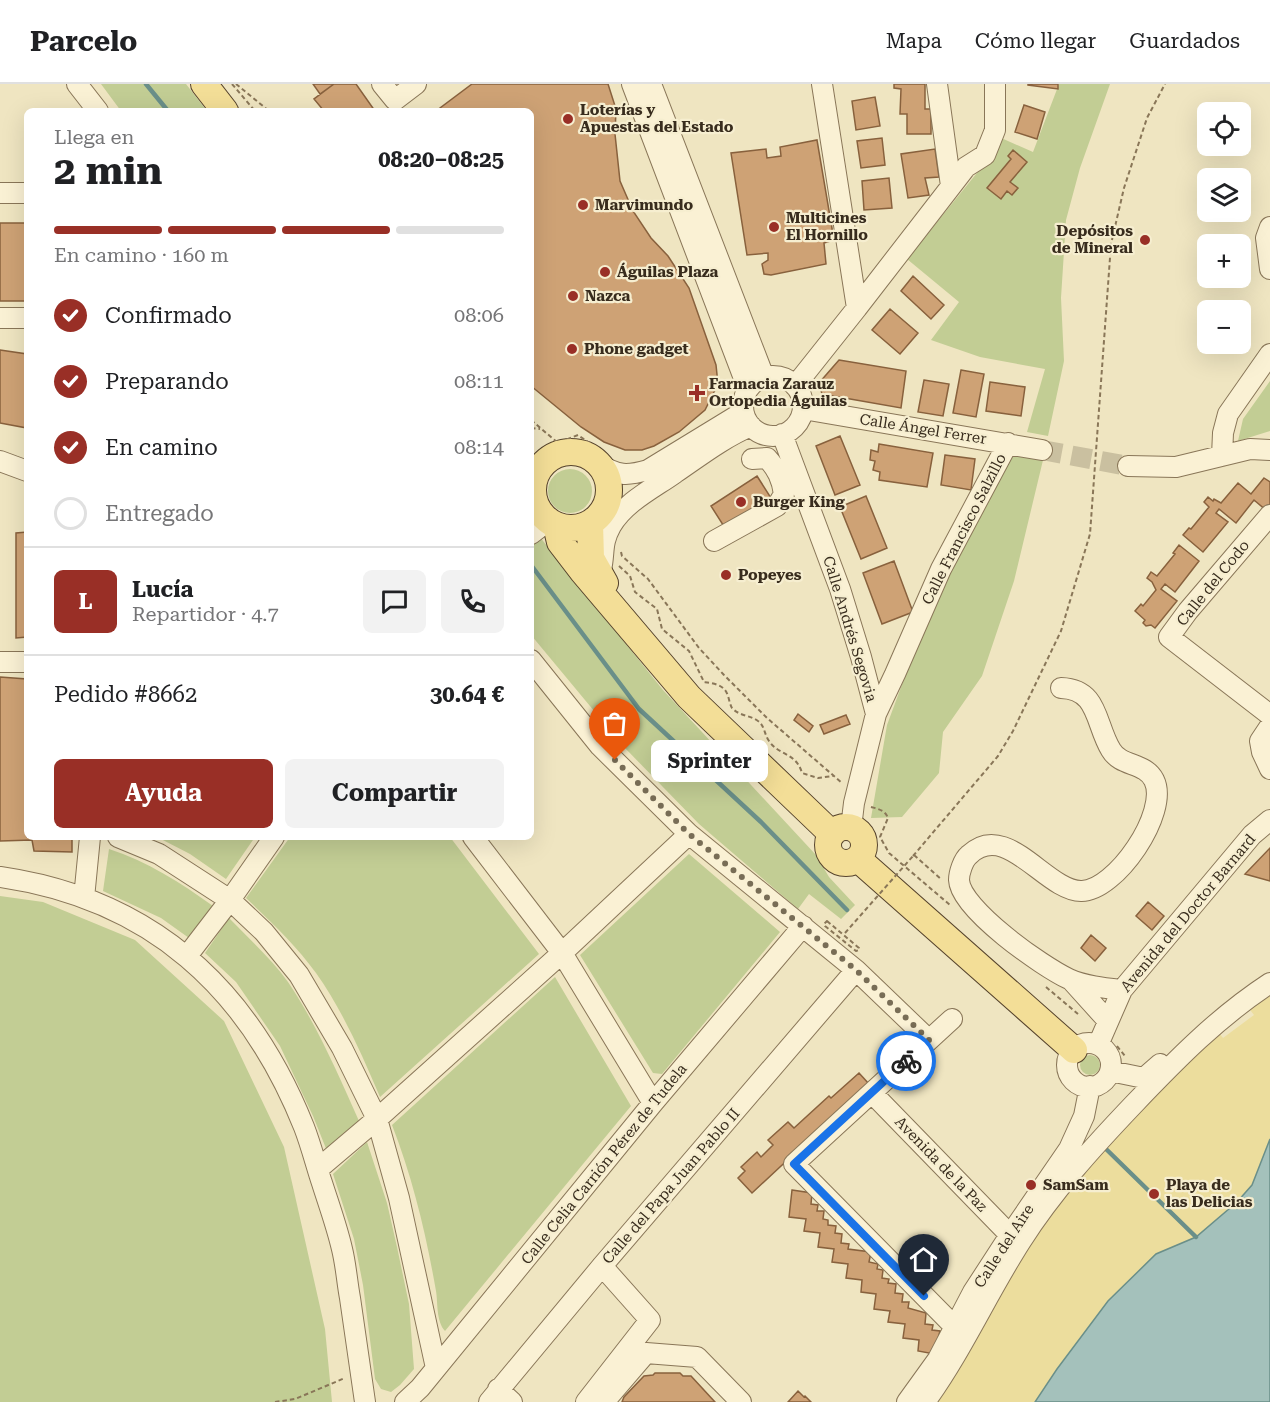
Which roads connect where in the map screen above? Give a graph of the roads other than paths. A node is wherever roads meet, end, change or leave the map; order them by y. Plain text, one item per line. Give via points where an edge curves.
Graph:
1 (77, 84) edge
2 (204, 84) edge
3 (382, 84) edge
4 (416, 84) edge
5 (632, 84) edge
6 (651, 84) edge
7 (822, 84) edge
8 (937, 84) edge
9 (995, 84) edge
10 (96, 108) edge
11 (223, 108) edge
12 (951, 186) junction
13 (0, 193) edge
14 (24, 193) edge
15 (1270, 226) edge
16 (1270, 269) edge
17 (857, 308) junction
18 (0, 318) edge
19 (24, 318) edge
20 (1270, 354) edge
21 (764, 377) junction
22 (795, 386) junction
23 (748, 389) junction
24 (803, 410) junction
25 (747, 419) junction
26 (782, 434) junction
27 (1008, 443) junction
28 (1042, 450) tunnel mouth
29 (1270, 450) edge
30 (1222, 456) junction
31 (540, 457) edge
32 (600, 458) junction
33 (752, 459) dead end
34 (0, 461) edge
35 (1128, 466) tunnel mouth
36 (24, 470) edge
37 (534, 483) edge
38 (654, 486) junction
39 (534, 491) edge
40 (538, 513) edge
41 (1270, 514) edge
42 (594, 519) junction
43 (714, 542) dead end
44 (610, 571) junction
45 (638, 637) junction
46 (0, 662) edge
47 (24, 662) edge
48 (534, 664) edge
49 (1061, 688) dead end
50 (876, 714) junction
51 (1270, 715) edge
52 (1270, 726) edge
53 (1270, 770) edge
54 (1270, 820) edge
55 (841, 831) junction
56 (689, 834) junction
57 (90, 840) edge
58 (125, 840) edge
59 (272, 840) edge
60 (475, 840) edge
61 (0, 877) edge
62 (84, 898) junction
63 (230, 900) junction
64 (803, 926) junction
65 (562, 953) junction
66 (187, 956) junction
67 (856, 970) junction
68 (1270, 972) edge
69 (1071, 980) junction
70 (1270, 983) edge
71 (1122, 990) junction
72 (952, 1019) dead end
73 (1108, 1022) junction
74 (929, 1040) junction
75 (1098, 1045) junction
76 (1074, 1050) junction
77 (1110, 1071) junction
78 (1090, 1086) junction
79 (872, 1092) junction
80 (654, 1103) junction
81 (377, 1119) junction
82 (318, 1168) junction
83 (1010, 1235) junction
84 (602, 1266) junction
85 (955, 1327) junction
86 (436, 1368) junction
87 (500, 1398) edge
88 (365, 1402) edge
89 (405, 1402) edge
90 (586, 1402) edge
91 (604, 1402) edge
92 (741, 1402) edge
93 (908, 1402) edge
94 (925, 1402) edge

1 - 10 street
2 - 11 main road
3 - 4 street via 395,100
5 - 23 street
6 - 21 street
7 - 17 street
8 - 12 street
9 - 12 street via 995,130 985,155 966,167
12 - 17 street
13 - 14 street
15 - 16 street via 1266,238
17 - 22 street
18 - 19 street
20 - 30 street via 1228,414
21 - 22 street via 779,376
21 - 23 street
22 - 24 street
23 - 25 street via 743,401
24 - 26 street via 798,423
24 - 27 street, Calle Ángel Ferrer
25 - 26 street via 765,435
25 - 32 street via 648,471 631,475 613,473
25 - 38 street via 734,433
26 - 50 street, Calle Andrés Segovia via 840,589
27 - 28 street, Calle Ángel Ferrer
27 - 50 street, Calle Francisco Salzillo via 941,569
29 - 30 street via 1250,449
30 - 35 street via 1176,467
31 - 32 main road via 577,453
31 - 37 main road via 542,465
32 - 42 main road via 609,489 607,502
33 - 43 street via 767,458 779,475 784,494 777,506
34 - 36 street
38 - 42 street via 645,486
38 - 44 street via 610,527 602,551
39 - 40 main road
40 - 42 main road via 575,528
40 - 45 main road
41 - 51 street, Calle del Codo via 1169,637
42 - 44 main road via 591,558
44 - 45 main road
45 - 55 main road via 689,697
46 - 47 street
48 - 56 street via 600,746
49 - 69 street via 1083,693 1091,702 1114,755 1149,772 1157,795 1148,829 1110,878 1083,892 1071,890 1013,850 997,845 969,855 959,881 980,913 1023,951
50 - 55 street, Calle Andrés Segovia via 854,803
52 - 53 street via 1260,741
54 - 71 street, Avenida del Doctor Barnard via 1252,835
55 - 76 main road via 828,848 834,859 847,863 858,858
56 - 64 street
56 - 65 street
57 - 62 street
58 - 63 street via 159,854
59 - 63 street
60 - 65 street
61 - 62 street
62 - 66 street via 154,932
63 - 66 street
63 - 81 street via 264,932 299,975 342,1048
64 - 67 street
64 - 80 street, Calle Celia Carrión Pérez de Tudela
65 - 80 street
65 - 81 street
66 - 82 street via 222,990 255,1033 304,1127
67 - 74 street
67 - 84 street, Calle del Papa Juan Pablo II
68 - 77 street via 1198,1028 1144,1078
69 - 71 street
69 - 73 street
70 - 94 street via 1187,1049 1084,1158 1021,1241 950,1367
71 - 73 street, Avenida del Doctor Barnard
72 - 74 street
73 - 75 street, Avenida del Doctor Barnard
74 - 79 street
75 - 76 street via 1086,1043
75 - 77 street via 1110,1058
76 - 78 street via 1068,1061 1070,1074 1078,1083
77 - 78 street via 1102,1082
78 - 83 street, Calle del Aire via 1084,1116 1069,1149
79 - 83 street, Avenida de la Paz
79 - 85 street via 794,1164
80 - 86 street, Calle Celia Carrión Pérez de Tudela
81 - 82 street
81 - 86 street via 399,1198
82 - 88 street via 342,1248
83 - 85 street, Calle del Aire
84 - 87 street, Calle del Papa Juan Pablo II
84 - 90 street via 650,1320
85 - 93 street, Calle del Aire
86 - 89 street, Calle Celia Carrión Pérez de Tudela
91 - 92 street via 646,1353 697,1357

